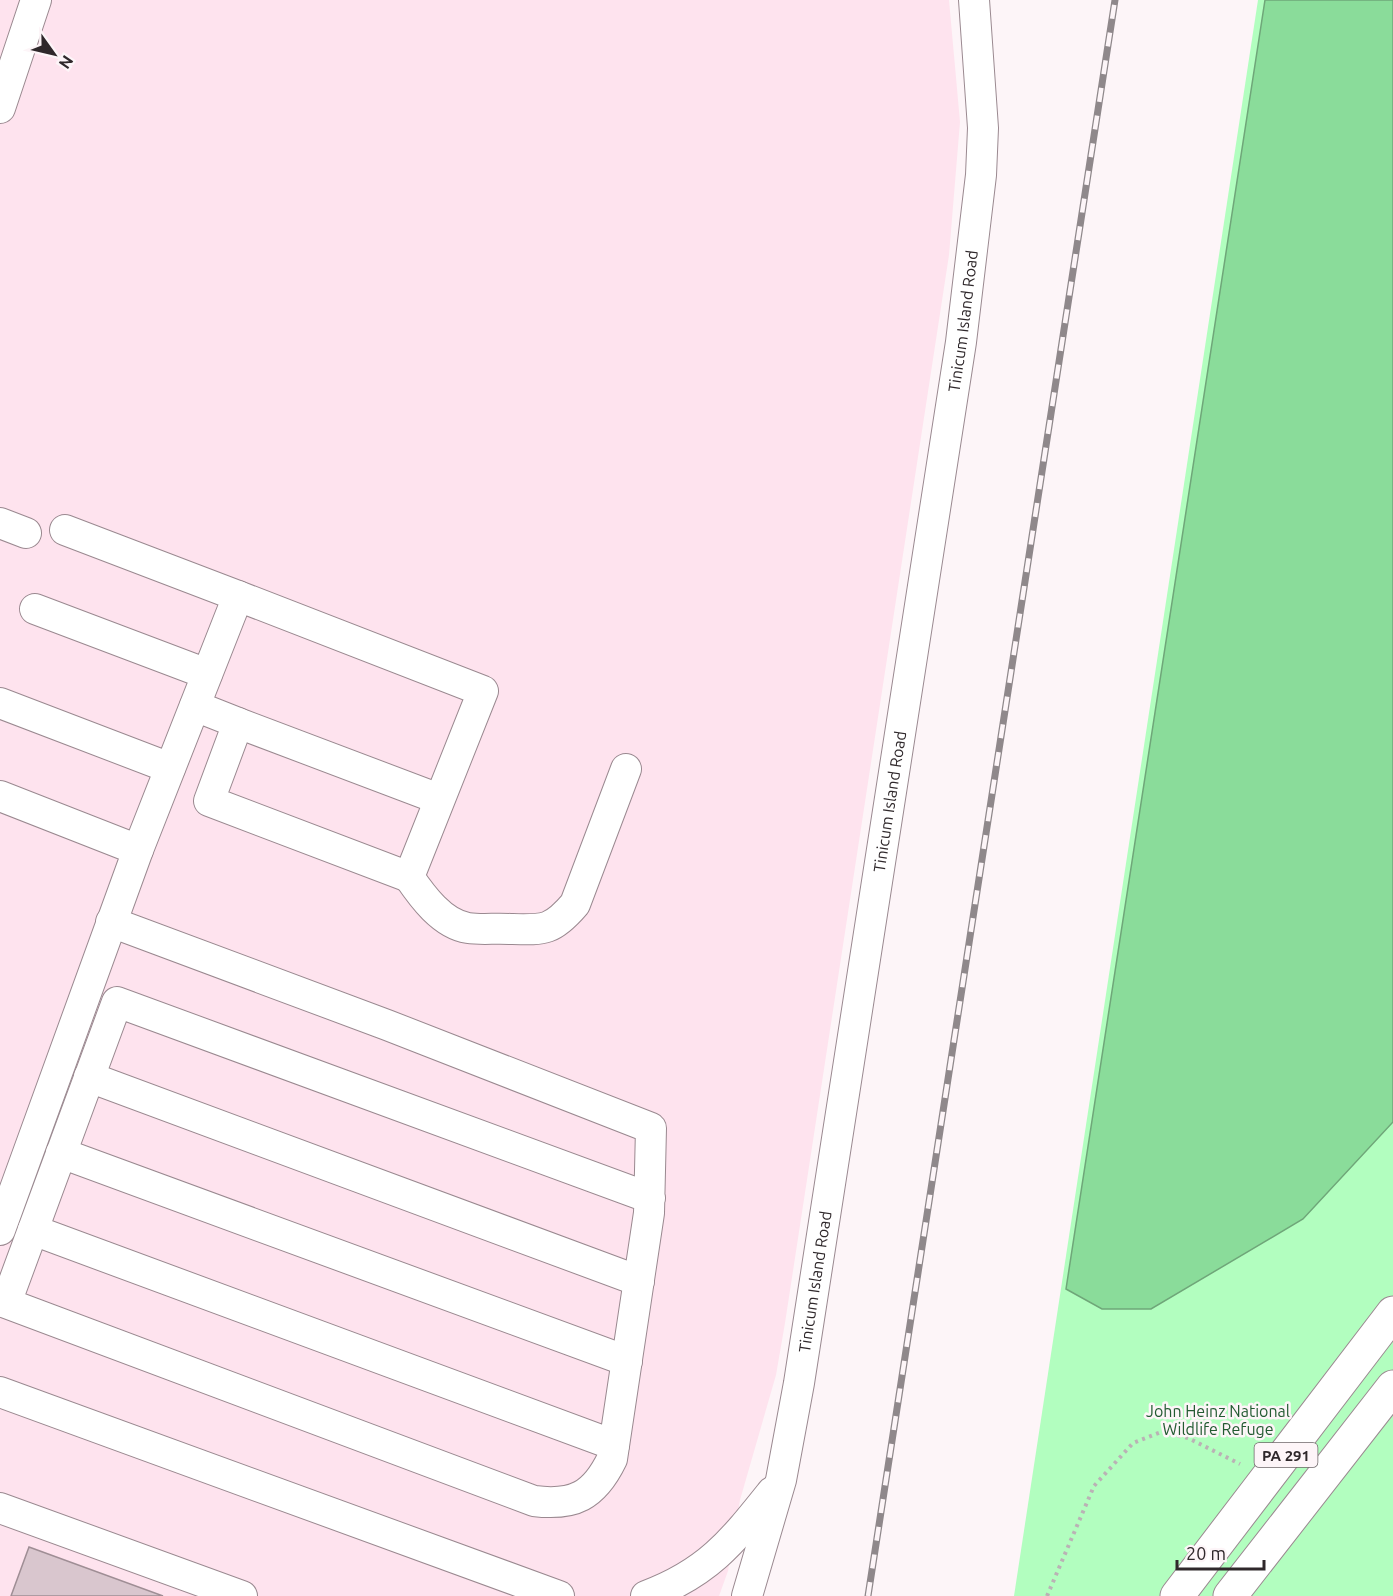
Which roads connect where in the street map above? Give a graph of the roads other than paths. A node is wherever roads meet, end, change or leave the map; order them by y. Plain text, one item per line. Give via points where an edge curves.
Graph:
1 (36, 0) edge
2 (974, 0) edge
3 (0, 108) edge
4 (65, 530) dead end
5 (238, 596) junction
6 (35, 609) dead end
7 (207, 674) junction
8 (0, 703) edge
9 (195, 706) junction
10 (238, 723) junction
11 (170, 768) junction
12 (626, 769) dead end
13 (0, 796) edge
14 (439, 800) junction
15 (138, 850) junction
16 (409, 877) junction
17 (111, 922) junction
18 (89, 1077) junction
19 (61, 1153) junction
20 (650, 1198) junction
21 (0, 1230) edge
22 (33, 1230) junction
23 (639, 1281) junction
24 (1393, 1313) edge
25 (627, 1361) junction
26 (1393, 1388) edge
27 (0, 1392) edge
28 (614, 1445) junction
29 (781, 1480) junction
30 (0, 1508) edge
31 (494, 1573) junction
32 (242, 1596) edge
33 (513, 1596) edge
34 (559, 1596) edge
35 (646, 1596) edge
36 (747, 1596) edge
37 (1177, 1596) edge
38 (1230, 1596) edge

1 - 3 street
2 - 29 street, Tinicum Island Road via 983,128 968,295
4 - 5 street
5 - 7 street
5 - 14 street via 483,691
6 - 7 street
7 - 9 street
8 - 11 street
9 - 10 street
9 - 11 street
10 - 14 street
10 - 16 street via 209,801
11 - 15 street
12 - 16 street via 576,904 560,922 545,930 465,928 424,900
13 - 15 street
14 - 16 street
15 - 17 street
17 - 20 street via 651,1128
17 - 21 street
18 - 19 street
18 - 20 street via 117,1002
18 - 23 street
19 - 22 street
19 - 25 street
20 - 23 street
22 - 28 street
22 - 28 street via 6,1303 534,1501 557,1504 581,1497 602,1480
23 - 25 street
24 - 37 main road, PA 291
25 - 28 street
26 - 38 main road, PA 291
27 - 31 street
29 - 35 street via 741,1531 707,1565
29 - 36 street, Tinicum Island Road
30 - 32 street
31 - 33 street
31 - 34 street

